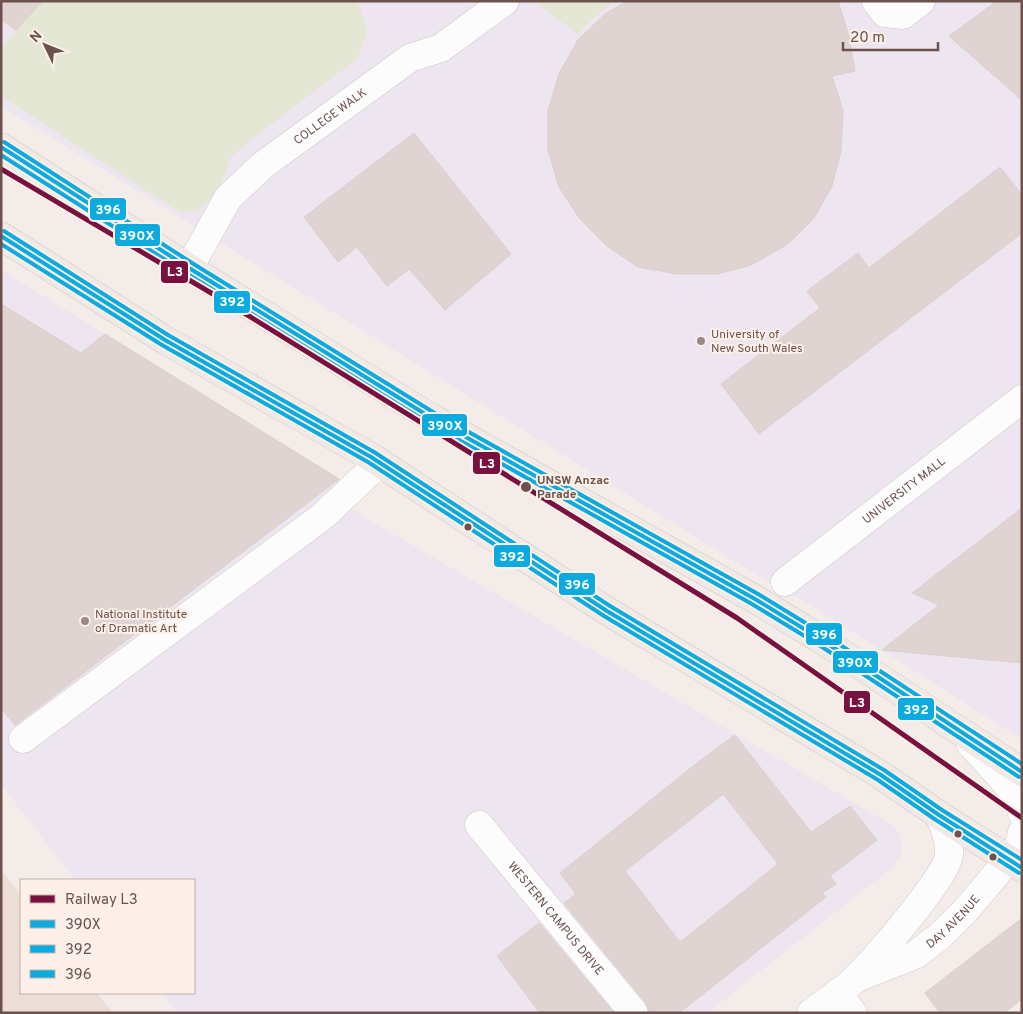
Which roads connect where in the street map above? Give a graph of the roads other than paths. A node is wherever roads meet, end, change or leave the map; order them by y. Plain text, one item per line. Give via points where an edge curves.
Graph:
1 (505, 1) edge
2 (876, 1) edge
3 (912, 8) edge
4 (1, 146) edge
5 (1, 236) edge
6 (189, 268) junction
7 (1022, 399) edge
8 (379, 463) junction
9 (785, 582) dead end
10 (956, 727) junction
11 (23, 740) dead end
12 (1022, 772) edge
13 (1022, 813) edge
14 (939, 815) junction
15 (479, 825) dead end
16 (1022, 832) edge
17 (1016, 864) edge
18 (849, 995) edge
19 (634, 1013) edge
20 (812, 1013) edge

1 - 6 street, COLLEGE WALK via 441,48 410,58 263,165 228,198
2 - 3 street via 885,13
4 - 6 main road
5 - 8 main road via 165,340
6 - 10 main road via 430,417 754,599
7 - 9 street, UNIVERSITY MALL
8 - 11 street via 323,516
8 - 14 main road via 607,611 881,775
10 - 12 main road
10 - 13 street via 1007,784
14 - 17 main road
14 - 18 street, DAY AVENUE via 948,836 949,850 942,873
15 - 19 street, WESTERN CAMPUS DRIVE
16 - 17 street, DAY AVENUE
17 - 18 street, DAY AVENUE via 940,936
18 - 20 street, DAY AVENUE

